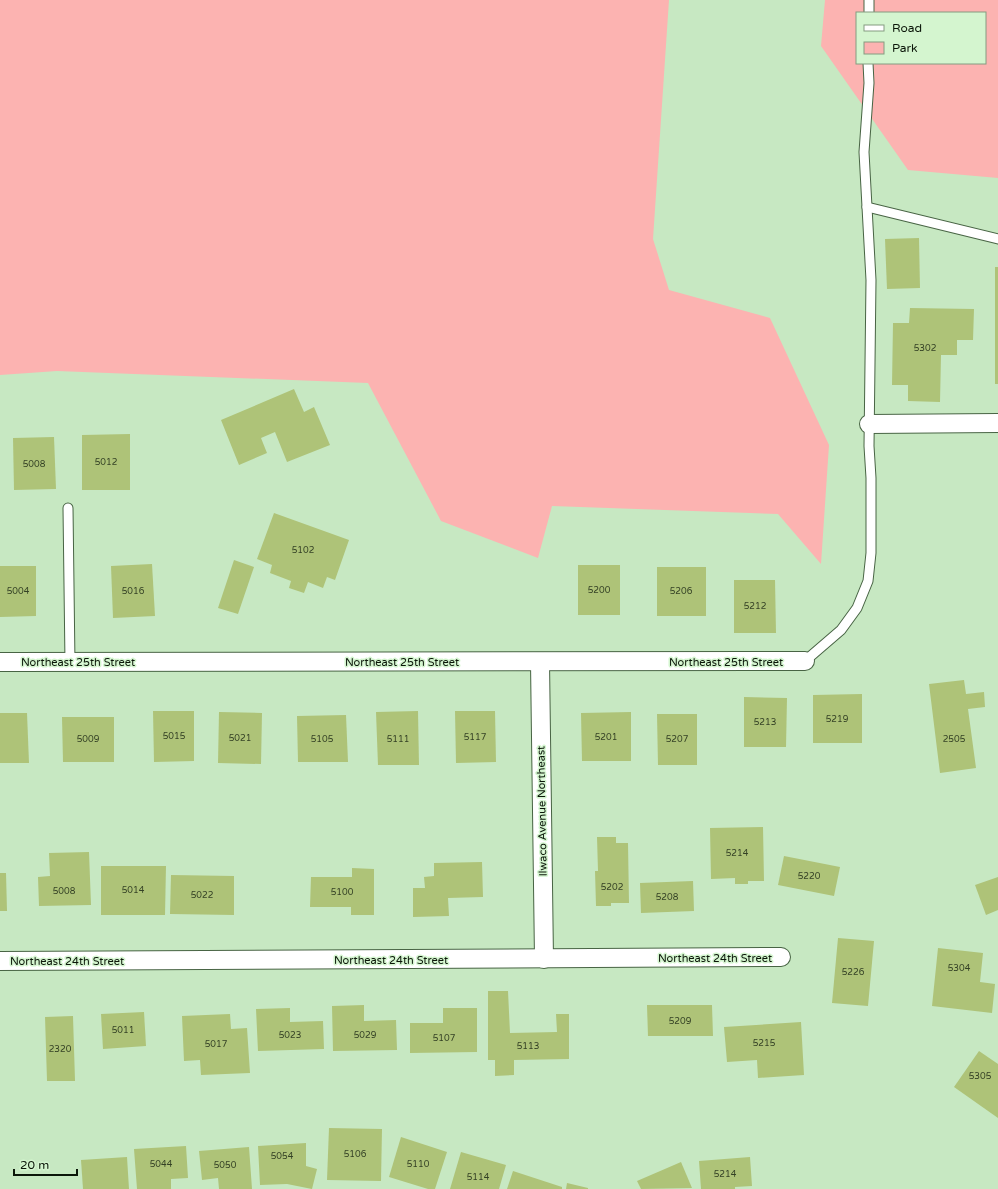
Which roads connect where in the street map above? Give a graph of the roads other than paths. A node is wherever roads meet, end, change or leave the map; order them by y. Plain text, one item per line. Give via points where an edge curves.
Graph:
1 (869, 0) edge
2 (869, 12) edge
3 (868, 64) edge
4 (867, 207) junction
5 (998, 239) edge
6 (998, 423) edge
7 (869, 424) junction
8 (68, 508) dead end
9 (805, 661) joint
10 (0, 662) edge
11 (70, 662) junction
12 (540, 662) junction
13 (782, 957) dead end
14 (544, 959) junction
15 (0, 961) edge

1 - 2 lane
3 - 4 lane via 864,152
4 - 5 lane
4 - 7 lane via 871,280
6 - 7 street
7 - 9 lane via 871,553 868,581 857,608 841,630
8 - 11 lane
9 - 12 street, Northeast 25th Street
10 - 11 street, Northeast 25th Street
11 - 12 street, Northeast 25th Street
12 - 14 street, Ilwaco Avenue Northeast
13 - 14 street, Northeast 24th Street
14 - 15 street, Northeast 24th Street

